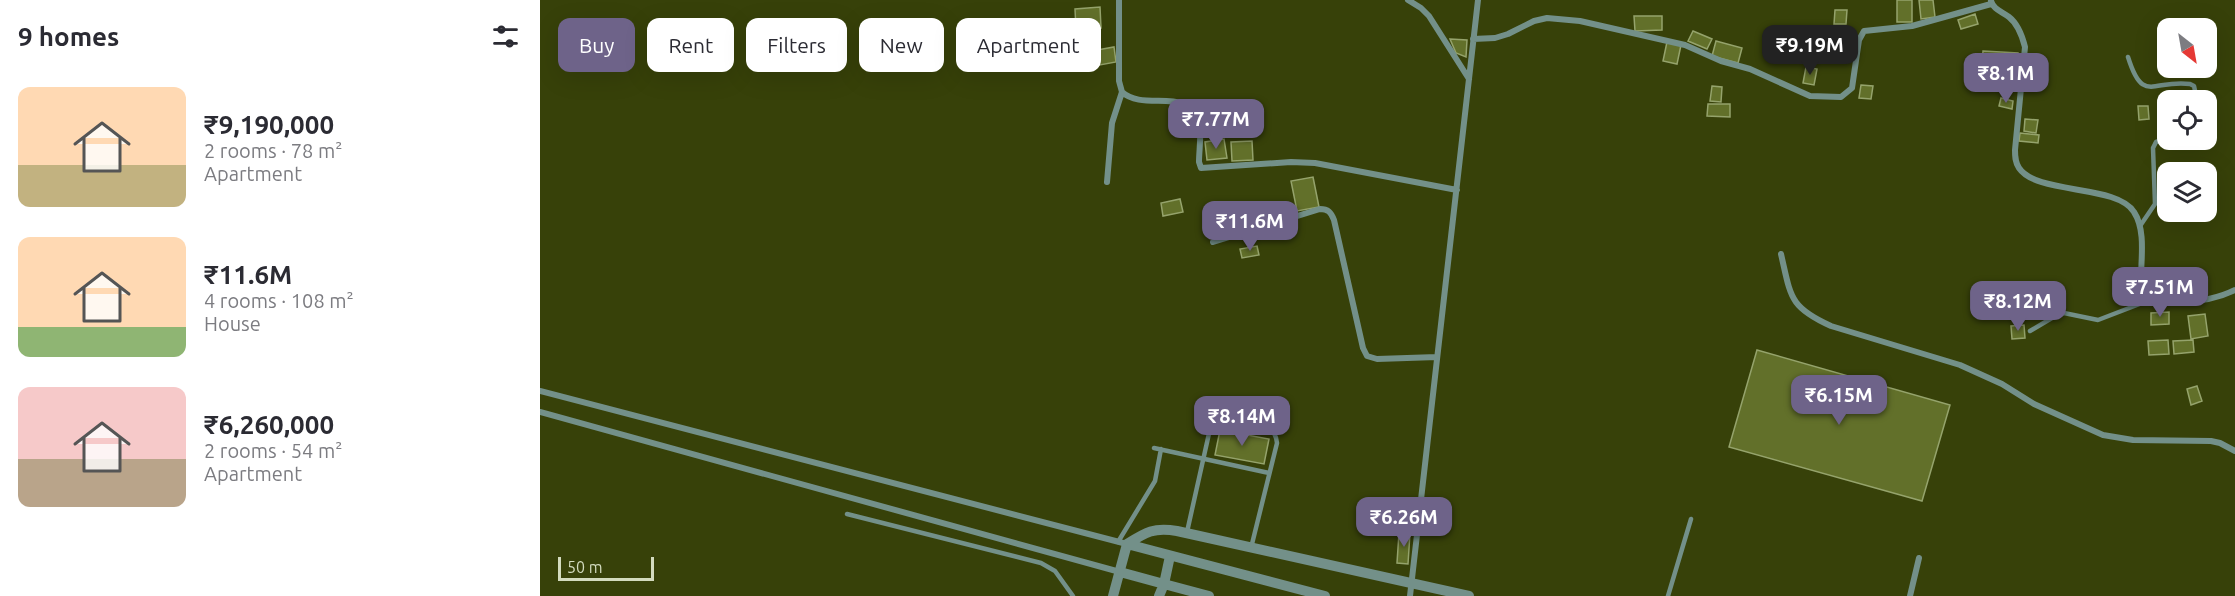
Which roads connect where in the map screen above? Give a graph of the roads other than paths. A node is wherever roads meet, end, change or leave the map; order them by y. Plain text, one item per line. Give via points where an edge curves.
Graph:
1 (1119, 0) edge
2 (1408, 0) edge
3 (1478, 0) edge
4 (1991, 2) edge
5 (1473, 39) junction
6 (2128, 57) dead end
7 (1469, 79) junction
8 (2195, 90) edge
9 (1122, 92) junction
10 (2157, 142) edge
11 (1107, 182) dead end
12 (1457, 190) junction
13 (2140, 226) junction
14 (1213, 242) dead end
15 (1781, 254) dead end
16 (2235, 290) edge
17 (2150, 300) junction
18 (2030, 331) dead end
19 (1437, 357) junction
20 (540, 390) edge
21 (540, 412) edge
22 (1154, 447) dead end
23 (1161, 449) junction
24 (2235, 451) edge
25 (1202, 458) junction
26 (1269, 473) junction
27 (847, 514) dead end
28 (1691, 519) dead end
29 (1187, 533) junction
30 (1122, 543) junction
31 (1251, 548) junction
32 (1170, 556) junction
33 (1919, 558) dead end
34 (1120, 572) junction
35 (1164, 584) junction
36 (1412, 584) junction
37 (1073, 596) edge
38 (1113, 596) edge
39 (1160, 596) edge
40 (1209, 596) edge
41 (1325, 596) edge
42 (1410, 596) edge
43 (1469, 596) edge
44 (1668, 596) edge
45 (1910, 596) edge

1 - 9 street
2 - 7 street via 1429,16
3 - 5 street
4 - 5 street via 1912,26 1864,31 1859,40 1852,88 1834,98 1810,96 1685,45 1580,21 1547,18 1495,38
4 - 13 street via 2016,24 2025,47 2015,150 2019,168 2044,182 2127,204
5 - 7 street
6 - 8 lane via 2140,84 2190,84
7 - 12 street
9 - 11 street via 1112,123
9 - 12 street via 1136,101 1179,101 1188,106 1199,122 1201,168 1315,163
10 - 13 lane via 2153,148 2155,204
12 - 19 street
13 - 17 street via 2141,286
14 - 19 street via 1327,209 1334,219 1367,356
15 - 24 street via 1791,297 1812,318 1831,327 1960,365 2103,435 2133,440 2211,441
16 - 17 street via 2203,301
17 - 18 lane via 2098,320 2064,313
19 - 36 street
20 - 30 street
21 - 34 street
22 - 23 lane
23 - 25 lane
23 - 30 lane via 1155,481
25 - 26 lane
25 - 26 lane via 1213,421 1228,417 1274,431 1277,443
25 - 29 lane
26 - 31 lane
27 - 37 lane via 1041,563 1055,571
28 - 44 lane
29 - 30 street via 1160,528
29 - 31 street
30 - 32 street
30 - 34 street
31 - 36 street
32 - 35 street
32 - 41 street
33 - 45 street
34 - 35 street
34 - 38 street
35 - 39 street
35 - 40 street
36 - 42 street
36 - 43 street

